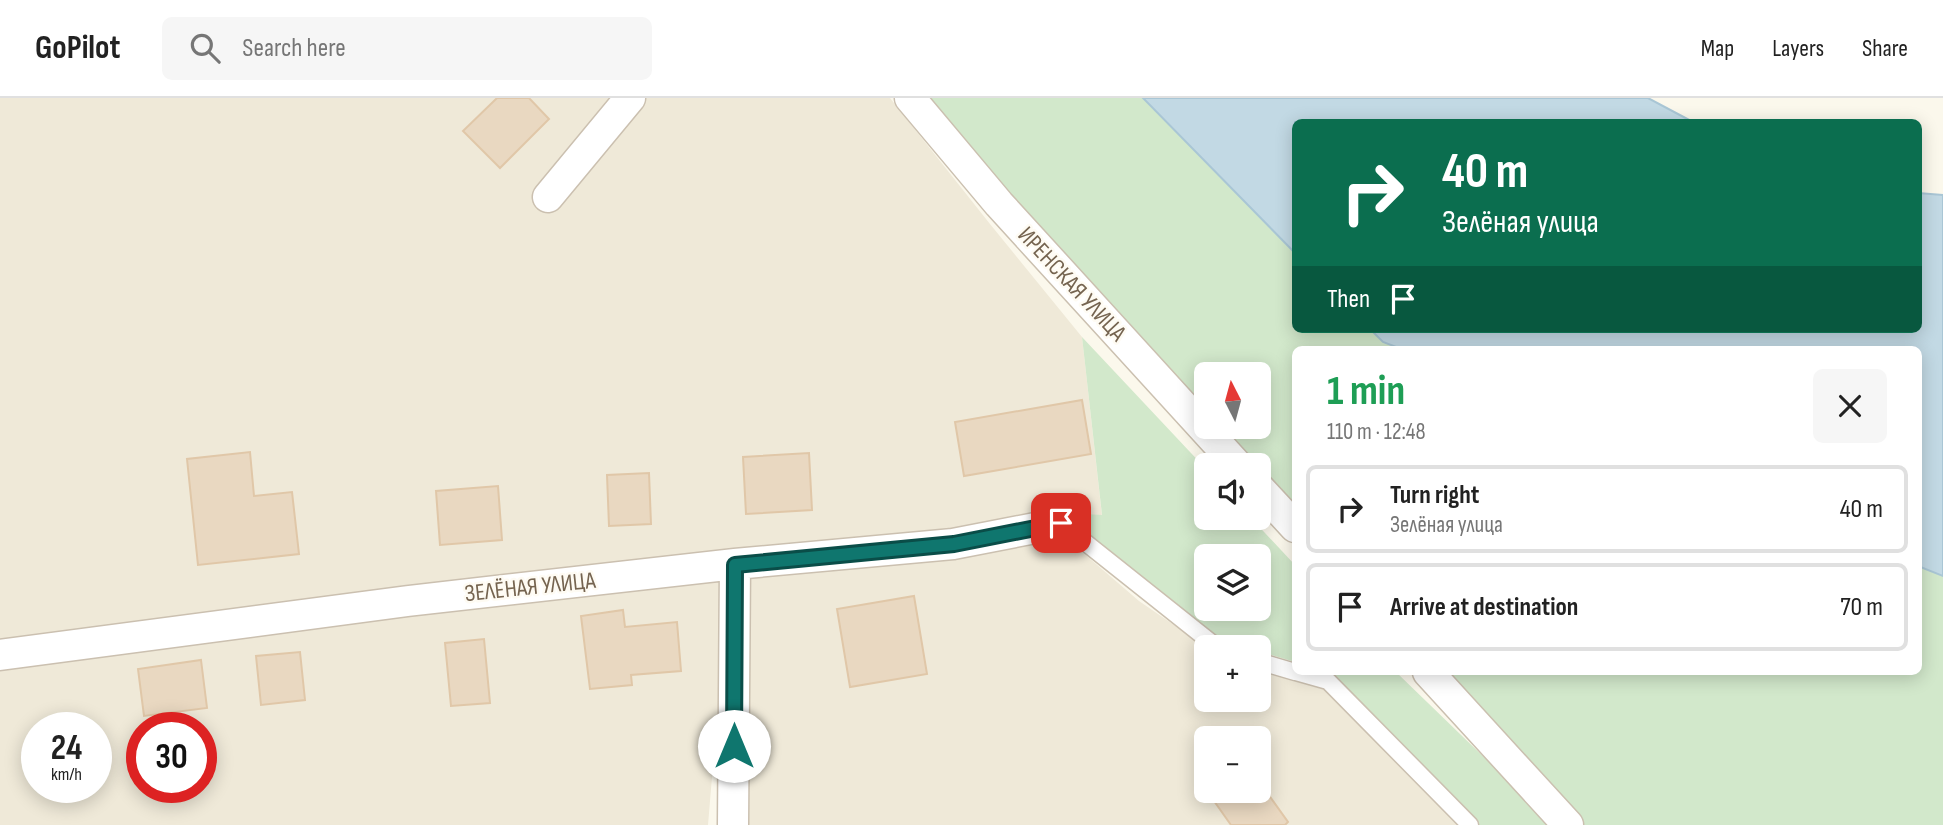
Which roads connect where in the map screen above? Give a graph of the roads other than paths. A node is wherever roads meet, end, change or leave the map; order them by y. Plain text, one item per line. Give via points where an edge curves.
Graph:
1 (630, 98) edge
2 (910, 98) edge
3 (548, 197) dead end
4 (1226, 453) edge
5 (1271, 501) edge
6 (1061, 523) joint
7 (1292, 524) edge
8 (735, 565) junction
9 (1203, 635) edge
10 (0, 655) edge
11 (1271, 665) edge
12 (1292, 671) edge
13 (1307, 675) edge
14 (1431, 675) edge
15 (733, 825) edge
16 (1470, 825) edge
17 (1568, 825) edge

1 - 3 street
2 - 4 street, ИРЕНСКАЯ УЛИЦА via 999,204
5 - 7 street
6 - 8 street, ЗЕЛЁНАЯ УЛИЦА via 954,544
6 - 9 lane
8 - 10 street, ЗЕЛЁНАЯ УЛИЦА via 408,601
8 - 15 street
11 - 12 lane
13 - 16 lane via 1328,681
14 - 17 street

